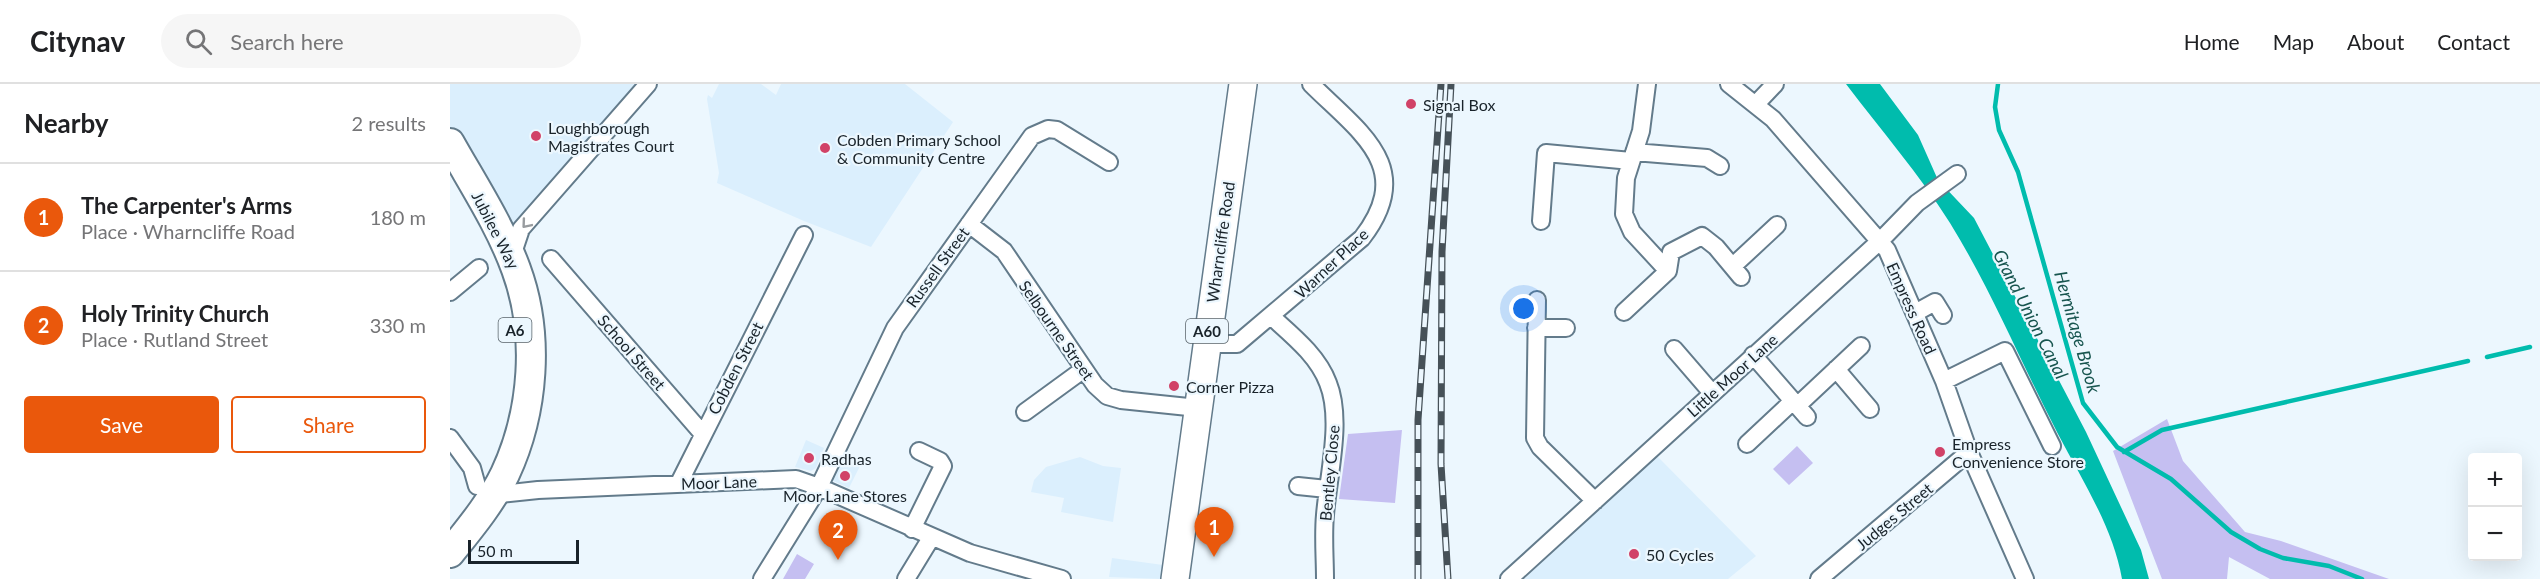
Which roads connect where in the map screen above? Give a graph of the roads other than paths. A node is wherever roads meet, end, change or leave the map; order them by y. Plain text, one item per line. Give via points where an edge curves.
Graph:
1 (648, 84) edge
2 (1243, 84) edge
3 (1311, 84) edge
4 (1647, 84) edge
5 (1729, 84) edge
6 (1775, 84) edge
7 (1755, 104) junction
8 (450, 143) edge
9 (1633, 156) junction
10 (1109, 162) dead end
11 (1720, 165) dead end
12 (1957, 174) dead end
13 (450, 182) edge
14 (1541, 221) dead end
15 (969, 224) junction
16 (1777, 225) dead end
17 (804, 235) dead end
18 (1881, 240) junction
19 (512, 257) junction
20 (479, 268) dead end
21 (555, 271) dead end
22 (1668, 271) junction
23 (450, 292) edge
24 (1537, 300) dead end
25 (1624, 312) dead end
26 (1915, 313) junction
27 (1943, 315) dead end
28 (1272, 317) junction
29 (1536, 327) junction
30 (1566, 328) dead end
31 (1205, 344) junction
32 (1861, 346) dead end
33 (1674, 349) dead end
34 (1753, 355) junction
35 (1084, 369) junction
36 (1836, 369) junction
37 (1944, 381) junction
38 (1712, 393) junction
39 (1198, 408) junction
40 (1799, 408) junction
41 (1870, 410) dead end
42 (1025, 412) dead end
43 (702, 433) junction
44 (450, 438) edge
45 (1747, 444) dead end
46 (2052, 446) dead end
47 (919, 451) dead end
48 (1969, 452) junction
49 (510, 461) junction
50 (480, 483) junction
51 (679, 483) junction
52 (1298, 486) dead end
53 (819, 487) junction
54 (1328, 489) junction
55 (538, 490) junction
56 (1595, 501) junction
57 (450, 527) edge
58 (912, 529) junction
59 (931, 538) junction
60 (450, 553) edge
61 (2021, 577) edge
62 (762, 579) edge
63 (906, 579) edge
64 (1062, 579) edge
65 (1175, 579) edge
66 (1325, 579) edge
67 (1509, 579) edge
68 (1819, 579) edge

1 -> 19 street via 521,229
2 - 31 main road, Wharncliffe Road / A60
3 - 28 street, Warner Place via 1371,144 1380,160 1384,195 1376,219 1362,238
4 - 9 street
5 - 7 street, Empress Road
6 - 7 street
7 - 18 street, Empress Road
8 - 19 highway, Jubilee Way / A6
9 - 11 street via 1707,158
9 - 14 street via 1546,153
9 - 22 street via 1626,178 1624,214 1632,232
10 - 15 street, Russell Street via 1066,134 1048,129 1039,132 1032,136
12 - 18 street, Little Moor Lane via 1917,203
13 - 50 highway, Jubilee Way / A6 via 495,260 512,307 516,335 517,362 508,422
15 - 35 street, Selbourne Street via 1004,251
15 - 53 street, Russell Street via 895,327
16 - 22 street via 1737,271 1702,236 1671,252
17 - 43 street, Cobden Street via 802,258
18 - 26 street, Empress Road
18 - 34 street, Little Moor Lane
19 - 49 highway, Jubilee Way / A6 via 525,297 530,372 523,424
20 - 23 street
21 - 43 street, School Street
22 - 25 street
24 - 29 street
26 - 27 street via 1935,302
26 - 37 street, Empress Road
28 - 31 street, Warner Place via 1237,344
28 - 54 street, Bentley Close via 1315,360 1329,384 1333,425
29 - 30 street
29 - 56 street via 1535,438
31 - 39 main road, Wharncliffe Road / A60
32 - 36 street
33 - 38 street
34 - 38 street, Little Moor Lane
34 - 40 street
35 - 39 street, Selbourne Street via 1107,396
35 - 42 street
36 - 40 street
36 - 41 street
37 - 46 street via 2005,351
37 - 48 street, Empress Road
38 - 56 street, Little Moor Lane
39 - 65 main road, Wharncliffe Road / A60
40 - 45 street
43 - 51 street, Cobden Street
44 - 50 street
47 - 58 street via 943,466
48 - 61 street, Empress Road
48 - 68 street, Judges Street
49 - 50 highway, Jubilee Way / A6
49 - 55 street via 521,479
50 - 55 street, Moor Lane
50 - 57 highway, A6
50 - 60 highway, A6 via 480,516
51 - 53 street, Moor Lane via 796,479
51 - 55 street, Moor Lane
52 - 54 street
53 - 58 street, Moor Lane
53 - 62 street, Russell Street
54 - 66 street, Bentley Close via 1324,518
56 - 67 street, Little Moor Lane
58 - 59 street, Moor Lane
59 - 63 street
59 - 64 street, Moor Lane via 987,559

